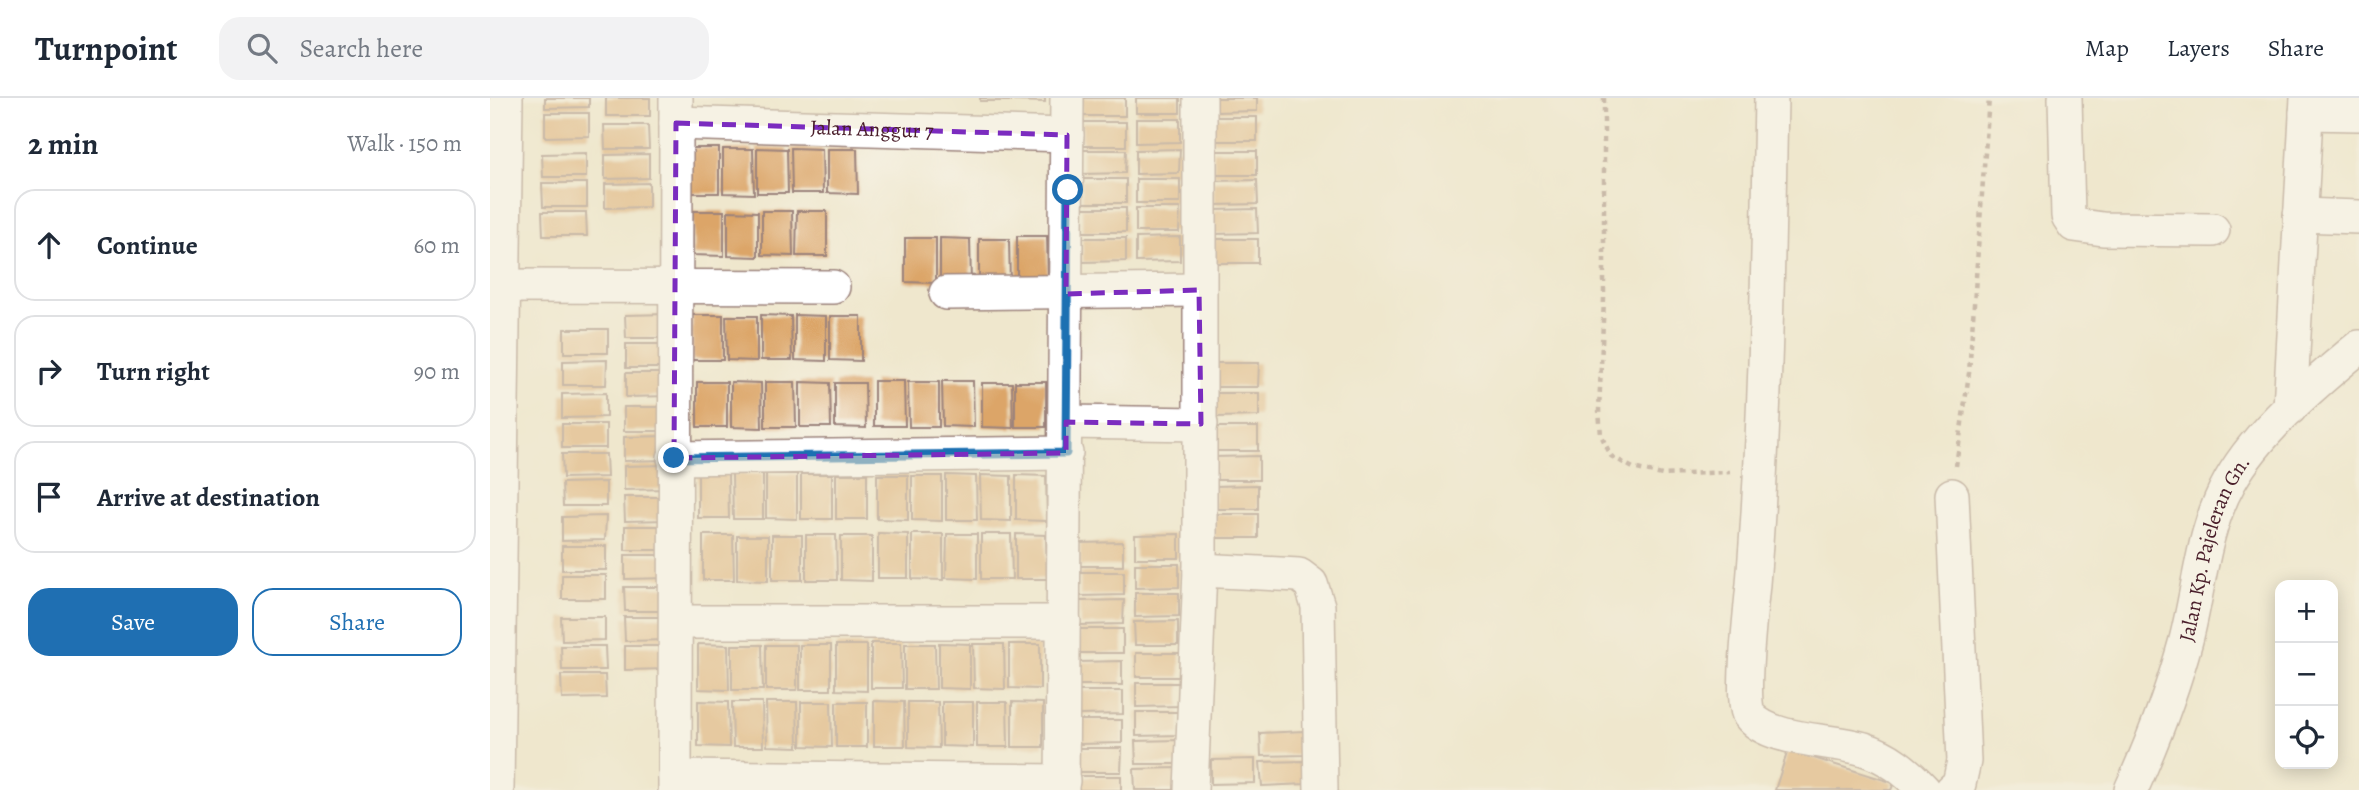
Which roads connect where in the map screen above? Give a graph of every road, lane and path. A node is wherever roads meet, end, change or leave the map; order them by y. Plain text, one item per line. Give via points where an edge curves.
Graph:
1 (506, 98) edge
2 (1067, 98) edge
3 (1200, 98) edge
4 (1604, 98) edge
5 (1771, 98) edge
6 (1989, 98) edge
7 (2065, 98) edge
8 (2306, 106) edge
9 (676, 111) edge
10 (2359, 114) edge
11 (1067, 135) junction
12 (2300, 215) junction
13 (2359, 217) edge
14 (2213, 230) dead end
15 (498, 286) edge
16 (673, 287) junction
17 (833, 287) dead end
18 (1199, 290) junction
19 (946, 293) dead end
20 (1066, 293) junction
21 (2359, 346) edge
22 (2290, 408) junction
23 (1201, 424) junction
24 (1066, 437) junction
25 (674, 458) junction
26 (1762, 472) junction
27 (1952, 495) joint
28 (1200, 570) junction
29 (676, 622) junction
30 (1063, 622) junction
31 (675, 783) edge
32 (1063, 785) edge
33 (497, 790) edge
34 (1191, 790) edge
35 (1321, 790) edge
36 (1924, 790) edge
37 (1952, 790) edge
38 (2131, 790) edge

1 - 15 street
2 - 11 street
3 - 18 street
4 - 26 path via 1601,435 1611,456 1633,468 1662,475
5 - 26 street
6 - 27 path via 1969,373
7 - 14 street via 2068,216 2074,225
8 - 10 street
8 - 12 street
9 - 11 street, Jalan Anggur 7
9 - 16 street
11 - 20 street
12 - 13 street
12 - 22 street
15 - 16 street
15 - 33 street
16 - 17 street
16 - 25 street
18 - 20 street
18 - 23 street
19 - 20 street
20 - 24 street
21 - 22 street, Jalan Kp. Pajeleran Gn.
22 - 38 street, Jalan Kp. Pajeleran Gn. via 2231,479 2215,513 2171,690
23 - 24 street
23 - 28 street
24 - 25 street
24 - 30 street
25 - 29 street
26 - 36 street via 1747,712 1756,723 1783,734 1863,749 1898,764
27 - 37 street via 1964,761 1959,784
28 - 34 street
28 - 35 street via 1299,575 1311,584 1318,606
29 - 30 street
29 - 31 street
30 - 32 street
31 - 32 street

